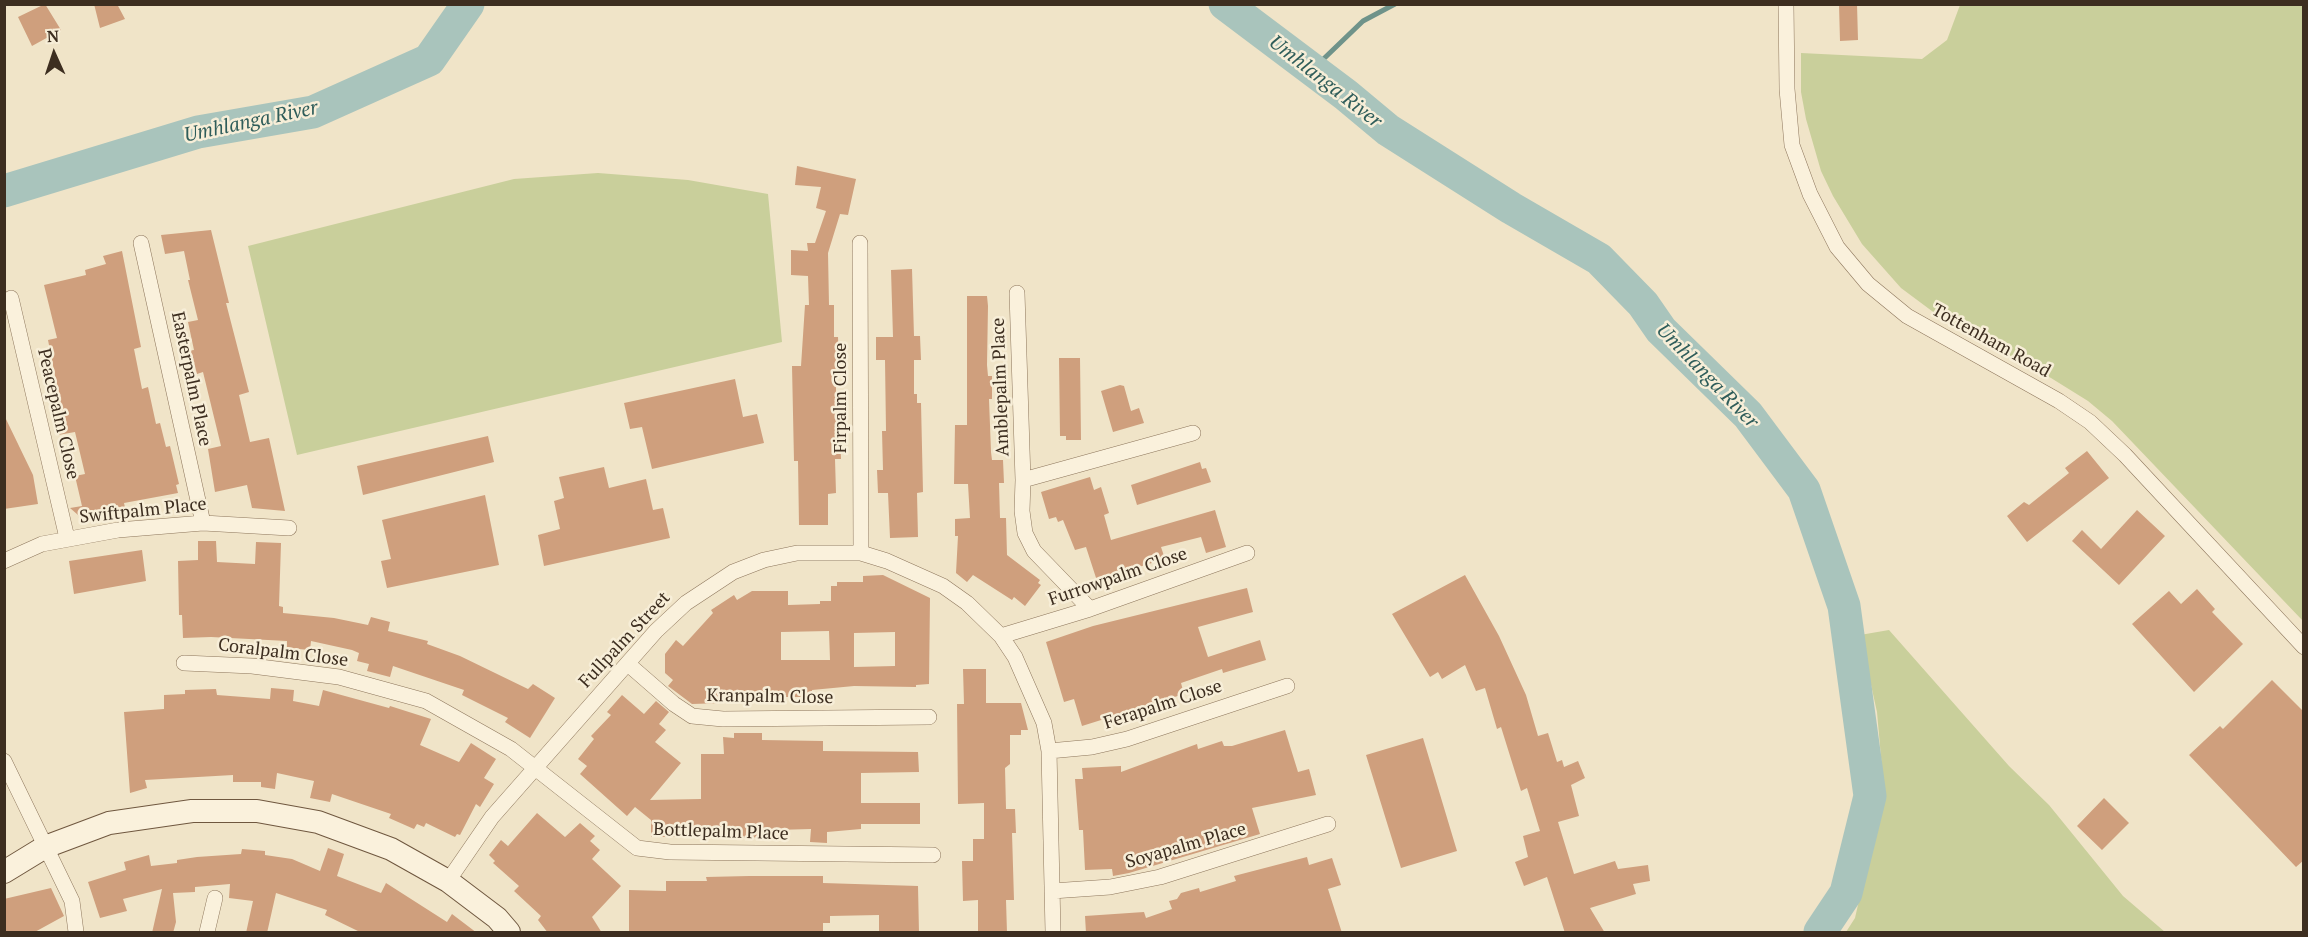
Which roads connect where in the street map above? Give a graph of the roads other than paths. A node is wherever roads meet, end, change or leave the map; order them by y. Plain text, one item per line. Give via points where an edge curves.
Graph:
1 (1786, 4) edge
2 (141, 243) dead end
3 (860, 243) dead end
4 (1017, 293) dead end
5 (11, 298) dead end
6 (1193, 433) dead end
7 (1023, 480) junction
8 (203, 523) junction
9 (289, 528) dead end
10 (67, 538) junction
11 (1247, 553) dead end
12 (861, 554) junction
13 (4, 561) edge
14 (1090, 609) junction
15 (1001, 636) junction
16 (2304, 647) edge
17 (184, 663) dead end
18 (628, 664) junction
19 (1287, 686) dead end
20 (929, 717) dead end
21 (1049, 751) junction
22 (4, 761) edge
23 (536, 768) junction
24 (1328, 824) dead end
25 (45, 847) junction
26 (933, 855) dead end
27 (4, 872) edge
28 (448, 881) junction
29 (1052, 891) junction
30 (215, 898) dead end
31 (76, 933) edge
32 (207, 933) edge
33 (509, 933) edge
34 (1053, 933) edge

1 - 16 street, Tottenham Road via 1792,145 1810,194 1837,247 1868,285 1907,316 2090,422
2 - 8 street, Easterpalm Place
3 - 12 street, Firpalm Close
4 - 7 street, Amblepalm Place
5 - 10 street, Peacepalm Close
6 - 7 street, Amblepalm Place
7 - 14 street, Amblepalm Place via 1025,533 1034,551
8 - 9 street, Swiftpalm Place
8 - 10 street, Swiftpalm Place
10 - 13 street, Swiftpalm Place
11 - 14 street, Furrowpalm Close
12 - 15 street, Fullpalm Street via 888,561 943,585
12 - 18 street, Fullpalm Street via 797,553 733,572 686,603
14 - 15 street, Furrowpalm Close
15 - 21 street, Fullpalm Street via 1035,697
17 - 23 street, Coralpalm Close via 252,666 339,678 426,701 511,749
18 - 20 street, Kranpalm Close via 692,716
18 - 23 street, Fullpalm Street
19 - 21 street, Ferapalm Close via 1127,739
21 - 29 street, Fullpalm Street
22 - 25 street
23 - 26 street, Bottlepalm Place via 637,848 670,852
23 - 28 street, Fullpalm Street via 492,817
24 - 29 street, Soyapalm Place via 1160,877 1110,887
25 - 27 street
25 - 28 street via 109,823 150,815 257,811 350,832 391,849
25 - 31 street via 72,901
28 - 33 street via 497,918
29 - 34 street, Fullpalm Street
30 - 32 street

